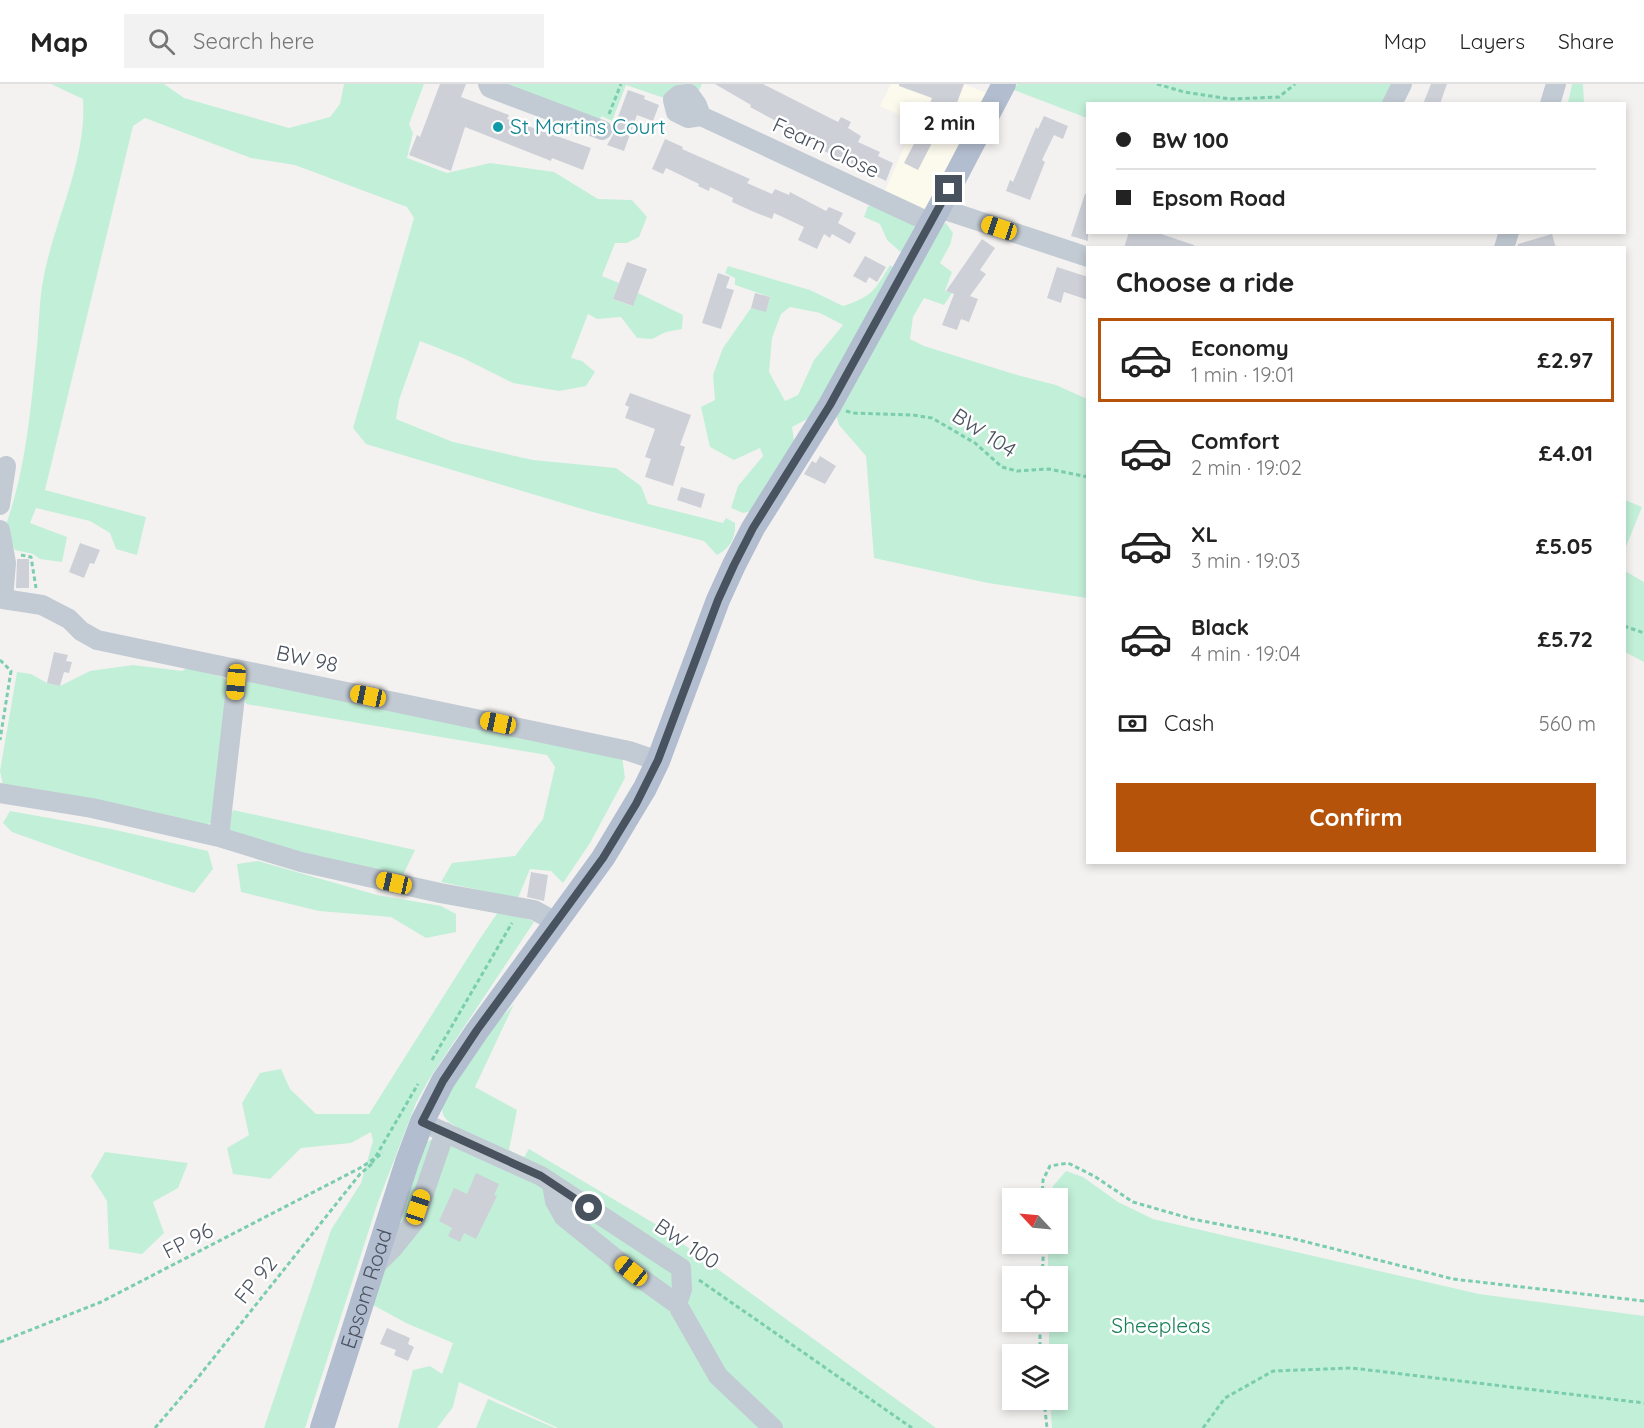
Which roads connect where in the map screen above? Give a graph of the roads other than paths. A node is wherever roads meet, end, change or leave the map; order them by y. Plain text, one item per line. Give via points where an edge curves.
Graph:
1 (488, 84) edge
2 (1004, 84) edge
3 (1402, 84) edge
4 (1556, 84) edge
5 (1393, 102) edge
6 (1551, 102) edge
7 (701, 116) dead end
8 (602, 130) road end
9 (935, 216) junction
10 (1086, 256) edge
11 (6, 466) dead end
12 (0, 505) edge
13 (2, 535) edge
14 (1, 599) edge
15 (238, 670) junction
16 (658, 760) junction
17 (0, 793) edge
18 (219, 837) junction
19 (556, 922) junction
20 (422, 1122) junction
21 (445, 1132) junction
22 (552, 1184) junction
23 (373, 1269) junction
24 (677, 1304) junction
25 (322, 1428) edge
26 (773, 1428) edge

1 - 8 street
2 - 9 main road, Epsom Road
3 - 5 street
4 - 6 street
7 - 9 street, Fearn Close
9 - 10 street, Fearn Close
9 - 16 main road, Epsom Road via 830,405 734,565
11 - 12 street
13 - 14 street via 6,563
14 - 15 street, BW 98 via 42,605 97,640
15 - 16 street, BW 98
15 - 18 street
16 - 19 main road, Epsom Road via 621,830
17 - 18 street via 92,808
18 - 19 street via 301,862 534,910
19 - 20 main road, Epsom Road via 443,1081
20 - 21 street, BW 100
20 - 23 main road, Epsom Road
21 - 22 street, BW 100
21 - 23 street via 414,1222
22 - 24 street via 564,1217
22 - 24 street, BW 100 via 681,1268 682,1289
23 - 25 main road, Epsom Road
24 - 26 street via 718,1376

